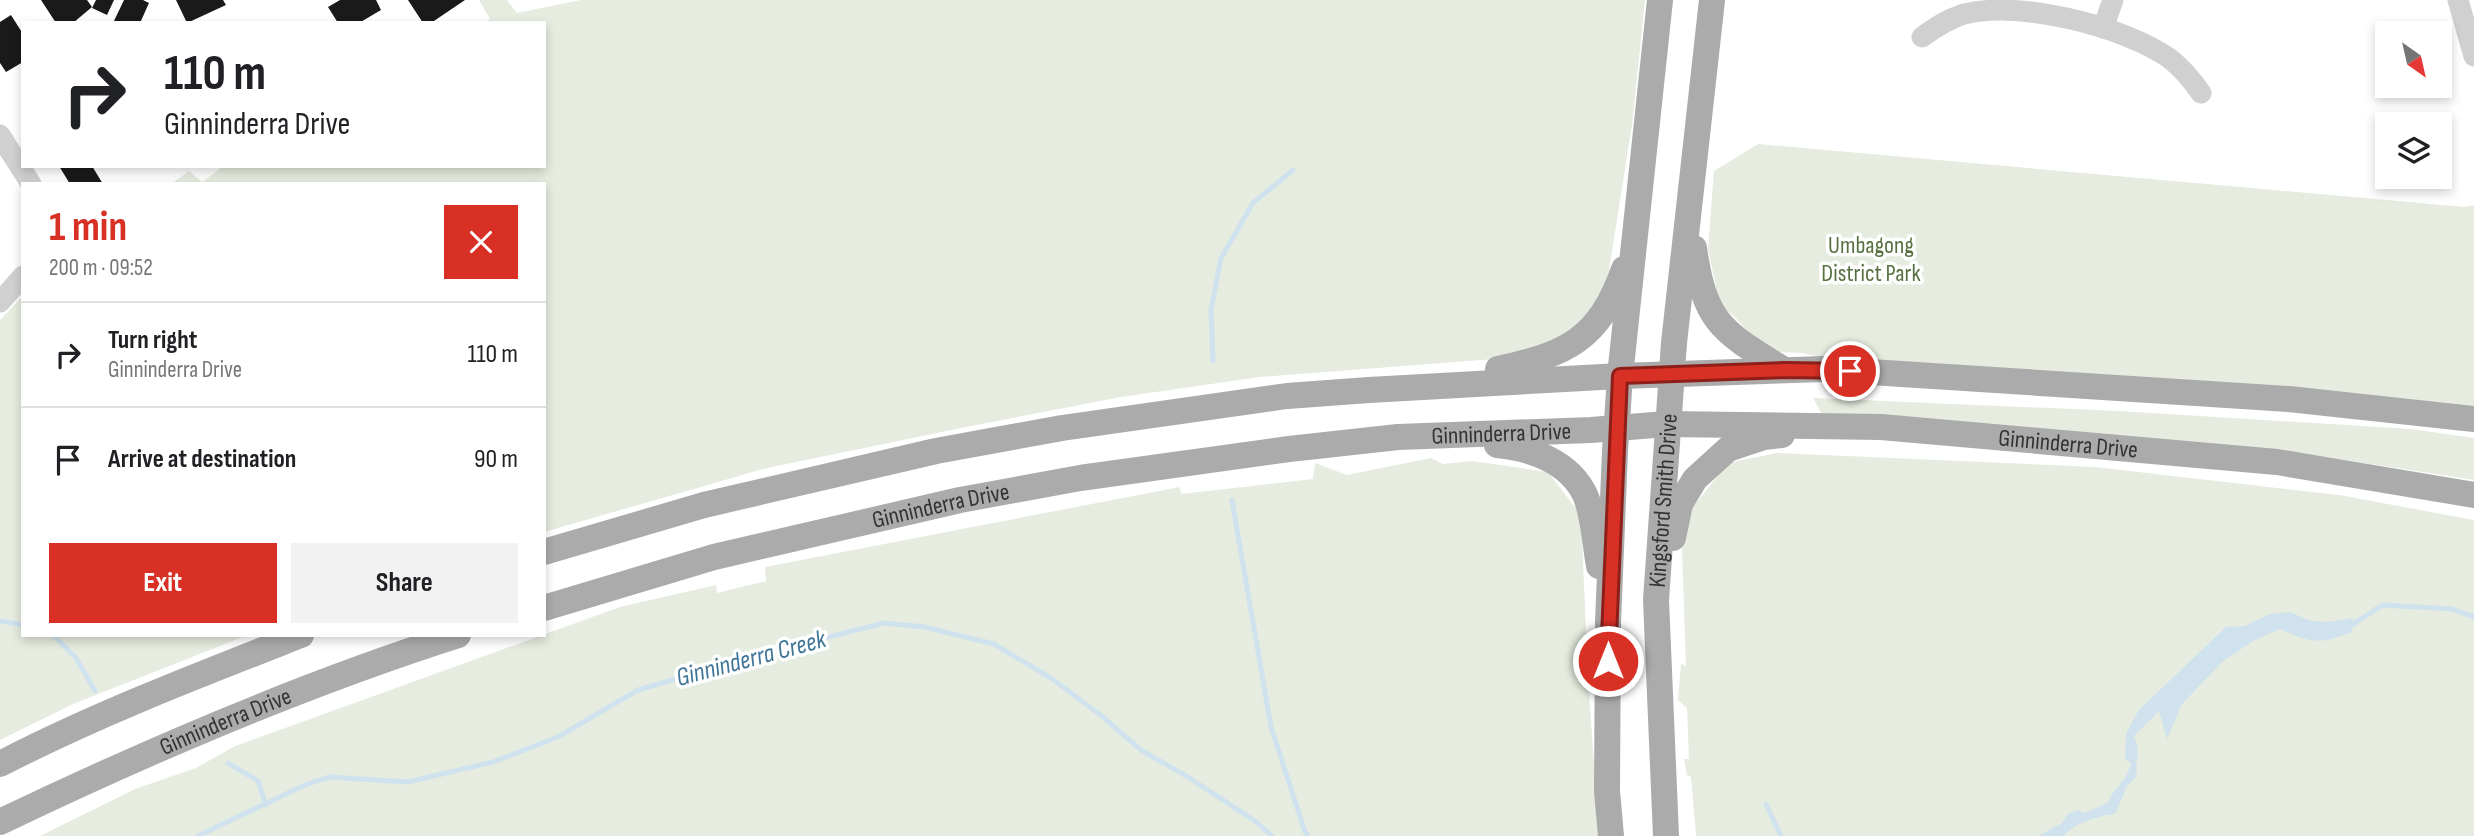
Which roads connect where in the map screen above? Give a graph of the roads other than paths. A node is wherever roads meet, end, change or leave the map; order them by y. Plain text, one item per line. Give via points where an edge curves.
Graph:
1 (1660, 0) edge
2 (1712, 0) edge
3 (2113, 0) edge
4 (2458, 0) edge
5 (2103, 28) junction
6 (1922, 37) dead end
7 (2474, 56) edge
8 (2202, 93) dead end
9 (0, 135) edge
10 (29, 182) edge
11 (1689, 208) junction
12 (1637, 230) junction
13 (21, 278) edge
14 (0, 302) edge
15 (1784, 370) junction
16 (1671, 374) junction
17 (1620, 376) junction
18 (1418, 387) junction
19 (2474, 419) edge
20 (1667, 424) junction
21 (1881, 427) junction
22 (1618, 428) junction
23 (1398, 437) junction
24 (2474, 495) edge
25 (546, 551) edge
26 (1656, 600) junction
27 (546, 607) edge
28 (1608, 623) junction
29 (296, 637) edge
30 (452, 637) edge
31 (0, 764) edge
32 (0, 822) edge
33 (1611, 836) edge
34 (1666, 836) edge

1 - 12 main road, Kingsford Smith Drive
2 - 11 main road, Kingsford Smith Drive
3 - 5 street
4 - 7 street
5 - 6 street via 2062,16 1991,10 1942,23
5 - 8 street via 2172,60
9 - 10 street
11 - 15 main road via 1699,281 1711,312 1725,331
11 - 16 main road, Kingsford Smith Drive
12 - 17 main road, Kingsford Smith Drive
12 - 18 main road via 1608,307 1576,342 1534,362
13 - 14 street
15 - 16 main road, Ginninderra Drive
15 - 19 main road, Ginninderra Drive via 2289,399
16 - 17 main road, Ginninderra Drive
16 - 20 main road, Kingsford Smith Drive
17 - 18 main road, Ginninderra Drive
17 - 22 main road, Kingsford Smith Drive
18 - 25 main road, Ginninderra Drive via 1287,397 1062,428 936,451 704,505
20 - 21 main road, Ginninderra Drive
20 - 22 main road, Ginninderra Drive
20 - 26 main road, Kingsford Smith Drive
21 - 24 main road, Ginninderra Drive via 2277,462
21 - 26 main road via 1764,437 1728,449 1695,479 1680,504
22 - 23 main road, Ginninderra Drive
22 - 28 main road, Kingsford Smith Drive
23 - 27 main road, Ginninderra Drive via 1080,478 960,500 714,557
23 - 28 main road via 1515,447 1533,451 1562,468 1587,499
26 - 34 main road, Kingsford Smith Drive
28 - 33 main road, Kingsford Smith Drive
29 - 31 main road via 200,674
30 - 32 main road, Ginninderra Drive via 326,681

